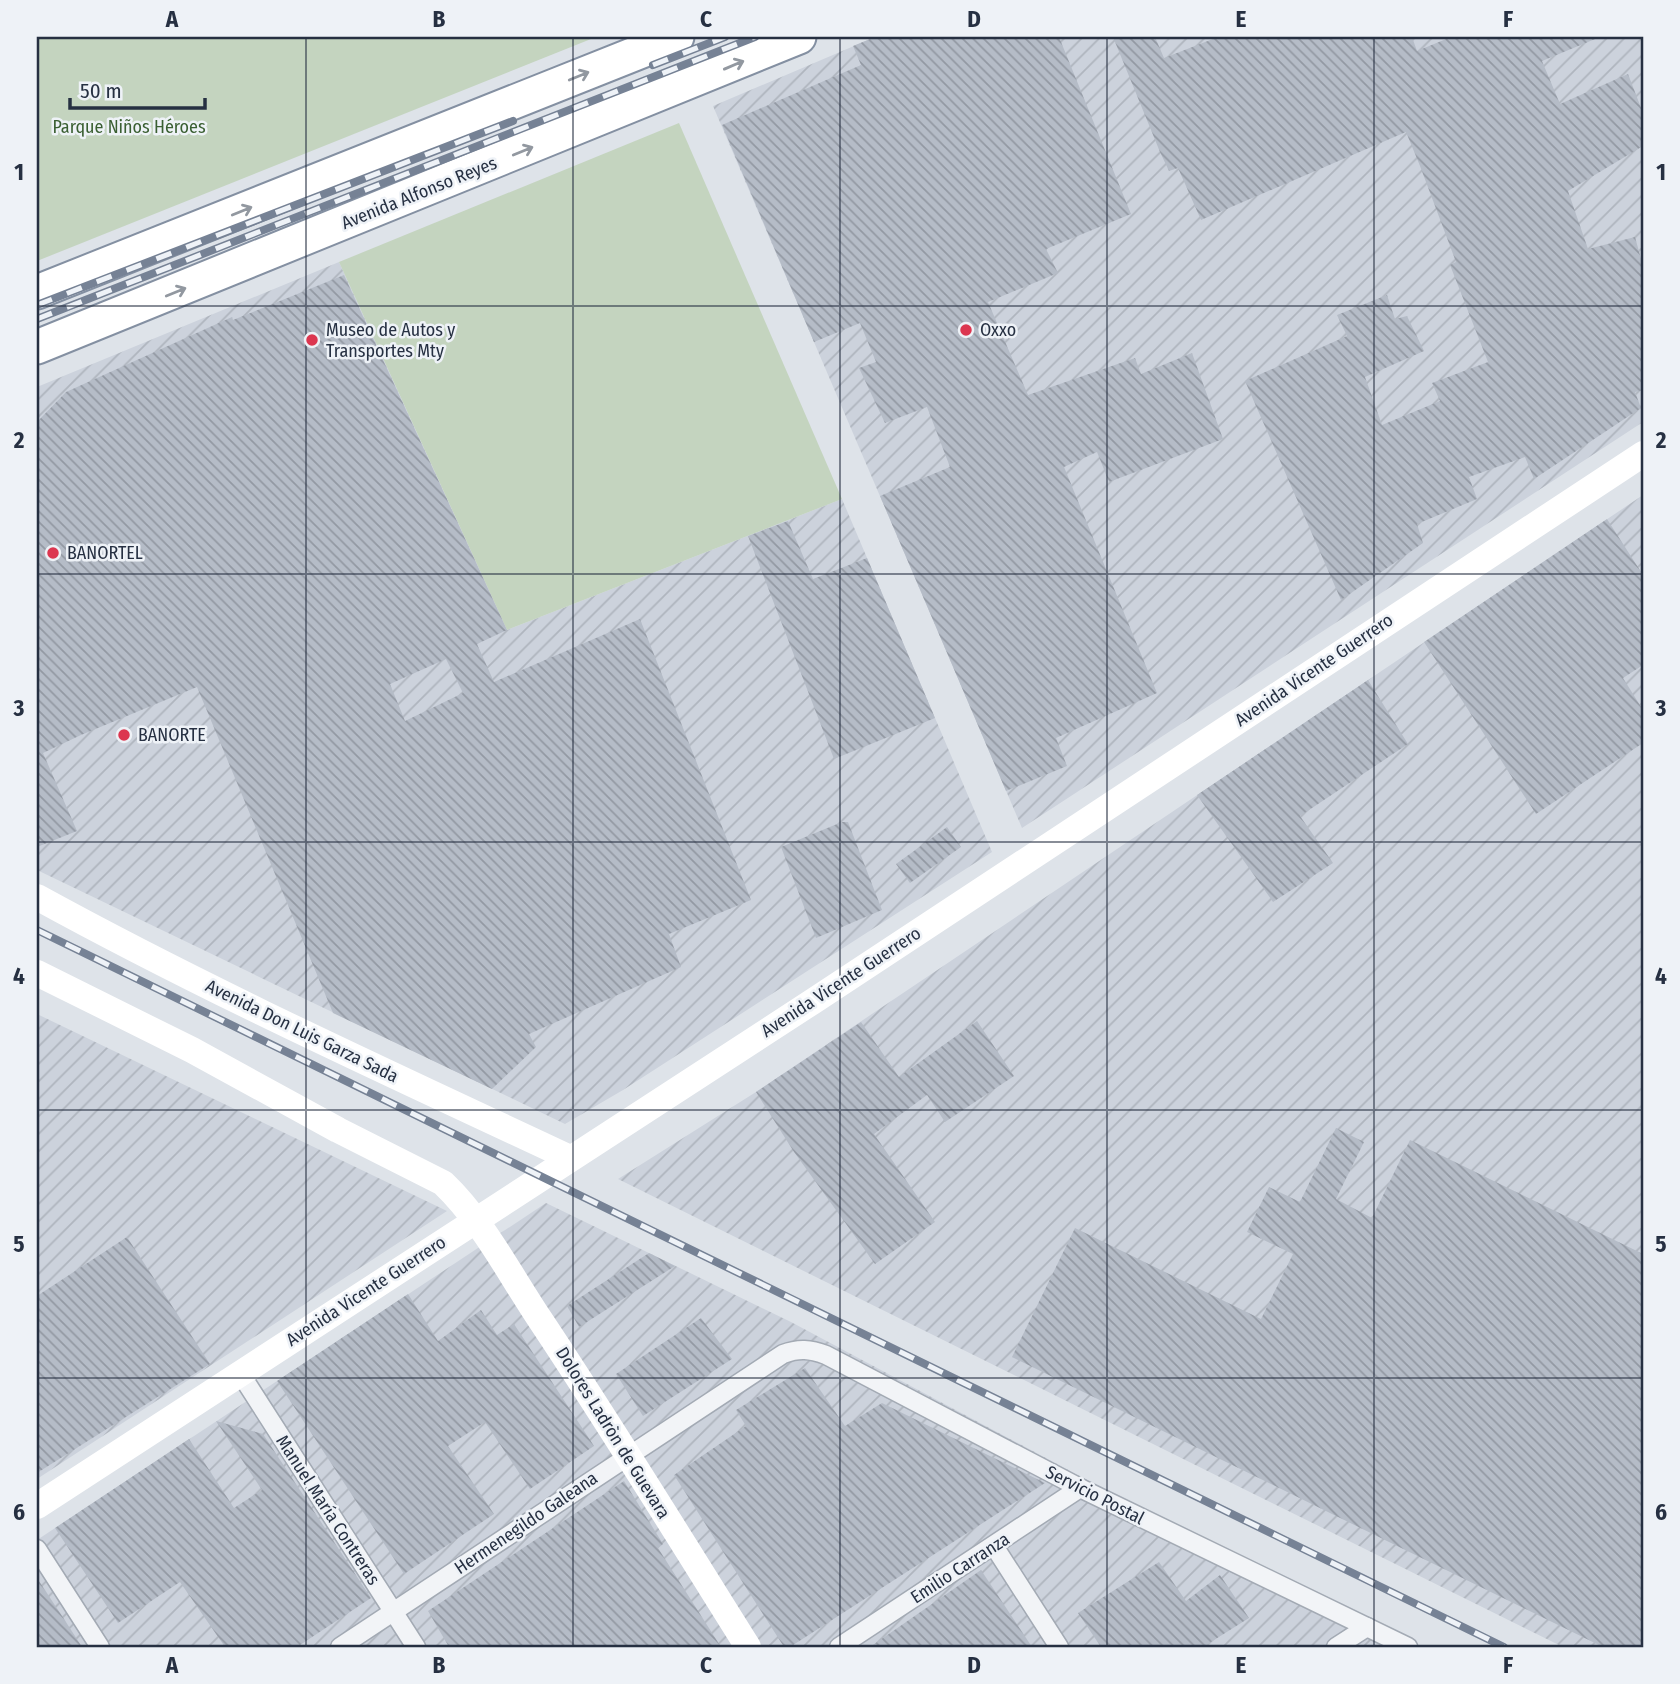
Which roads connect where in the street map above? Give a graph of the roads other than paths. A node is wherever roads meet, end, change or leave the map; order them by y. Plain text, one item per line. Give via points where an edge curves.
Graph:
1 (677, 37) edge
2 (799, 37) edge
3 (179, 236) junction
4 (37, 274) edge
5 (37, 292) edge
6 (113, 317) junction
7 (37, 347) edge
8 (37, 366) edge
9 (1643, 454) edge
10 (37, 897) edge
11 (37, 973) edge
12 (570, 1158) junction
13 (474, 1220) junction
14 (783, 1354) joint
15 (240, 1373) junction
16 (626, 1455) junction
17 (1080, 1489) junction
18 (37, 1506) edge
19 (995, 1546) junction
20 (37, 1549) edge
21 (393, 1612) junction
22 (1367, 1627) junction
23 (100, 1647) edge
24 (340, 1647) edge
25 (416, 1647) edge
26 (748, 1647) edge
27 (839, 1647) edge
28 (1059, 1647) edge
29 (1336, 1647) edge
30 (1408, 1647) edge

3 -> 1 highway
6 -> 2 highway, Avenida Alfonso Reyes
3 - 4 highway via 134,236
3 - 5 highway
6 - 7 highway, Avenida Alfonso Reyes
6 - 8 highway via 102,333 87,343
9 - 12 main road, Avenida Vicente Guerrero
10 - 12 main road, Avenida Don Luis Garza Sada via 338,1049
11 - 13 main road via 443,1183
12 - 13 main road, Avenida Vicente Guerrero
13 - 15 main road, Avenida Vicente Guerrero
13 - 16 main road, Dolores Ladròn de Guevara
14 - 16 street, Hermenegildo Galeana
14 - 17 street, Servicio Postal via 796,1349 826,1355
15 - 18 main road, Avenida Vicente Guerrero
15 - 21 street, Manuel María Contreras
16 - 21 street, Hermenegildo Galeana
16 - 26 main road, Dolores Ladròn de Guevara
17 - 19 street, Emilio Carranza
17 - 22 street, Servicio Postal
19 - 27 street, Emilio Carranza
19 - 28 street
20 - 23 street
21 - 24 street, Hermenegildo Galeana
21 - 25 street, Manuel María Contreras
22 - 29 street
22 - 30 street, Servicio Postal

